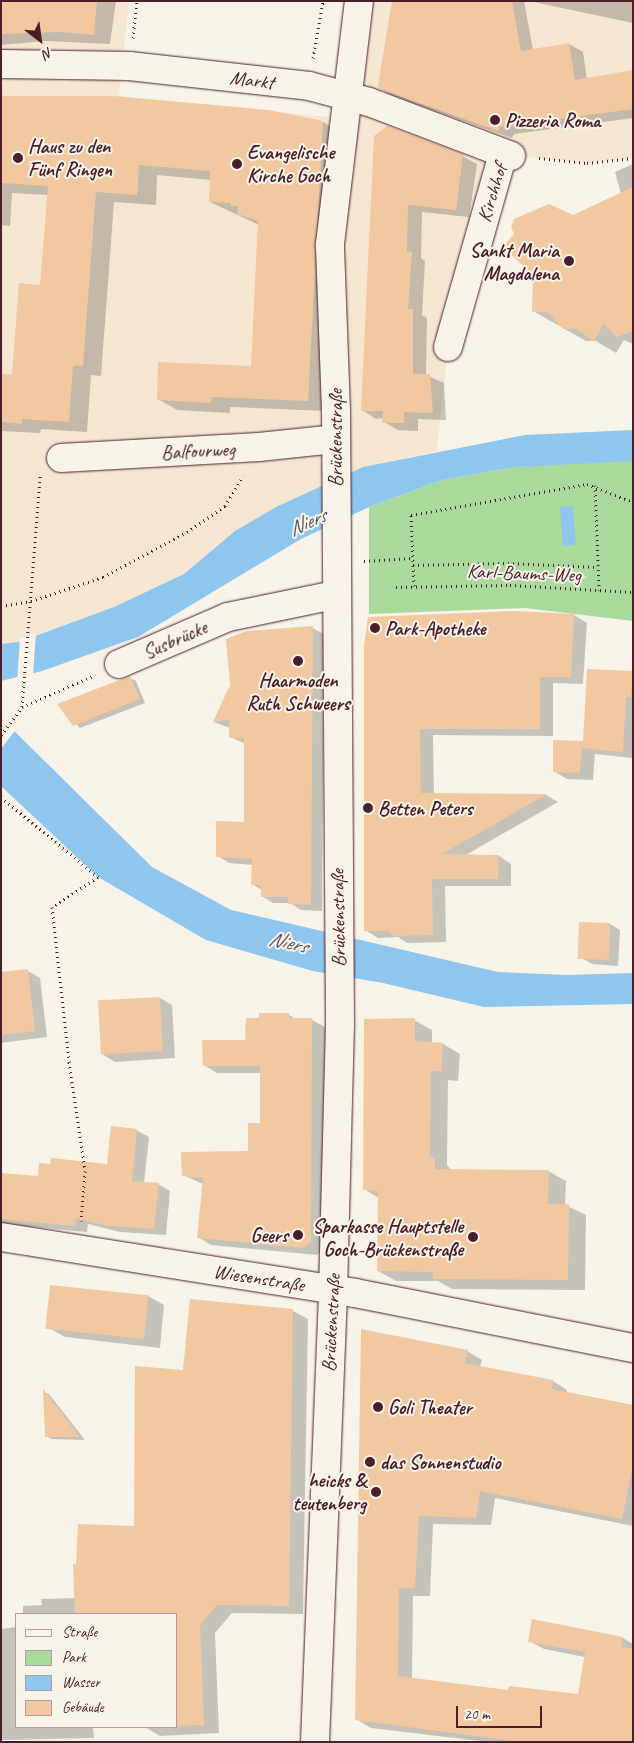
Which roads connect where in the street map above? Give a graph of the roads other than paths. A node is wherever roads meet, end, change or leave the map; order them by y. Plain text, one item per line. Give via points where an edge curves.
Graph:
1 (359, 1) edge
2 (1, 64) edge
3 (346, 94) junction
4 (448, 347) dead end
5 (335, 439) junction
6 (51, 462) road end
7 (334, 595) junction
8 (119, 664) road end
9 (1, 1237) edge
10 (333, 1291) junction
11 (633, 1348) edge
12 (316, 1742) edge

1 - 3 street
2 - 3 street, Markt via 129,66 309,86
3 - 4 street, Kirchhof via 507,155
3 - 5 street, Brückenstraße via 330,244
5 - 6 street, Balfourweg
5 - 7 street, Brückenstraße
7 - 8 street, Susbrücke via 228,617
7 - 10 street, Brückenstraße via 340,1026
9 - 10 street, Wiesenstraße
10 - 11 street, Wiesenstraße
10 - 12 street, Brückenstraße

